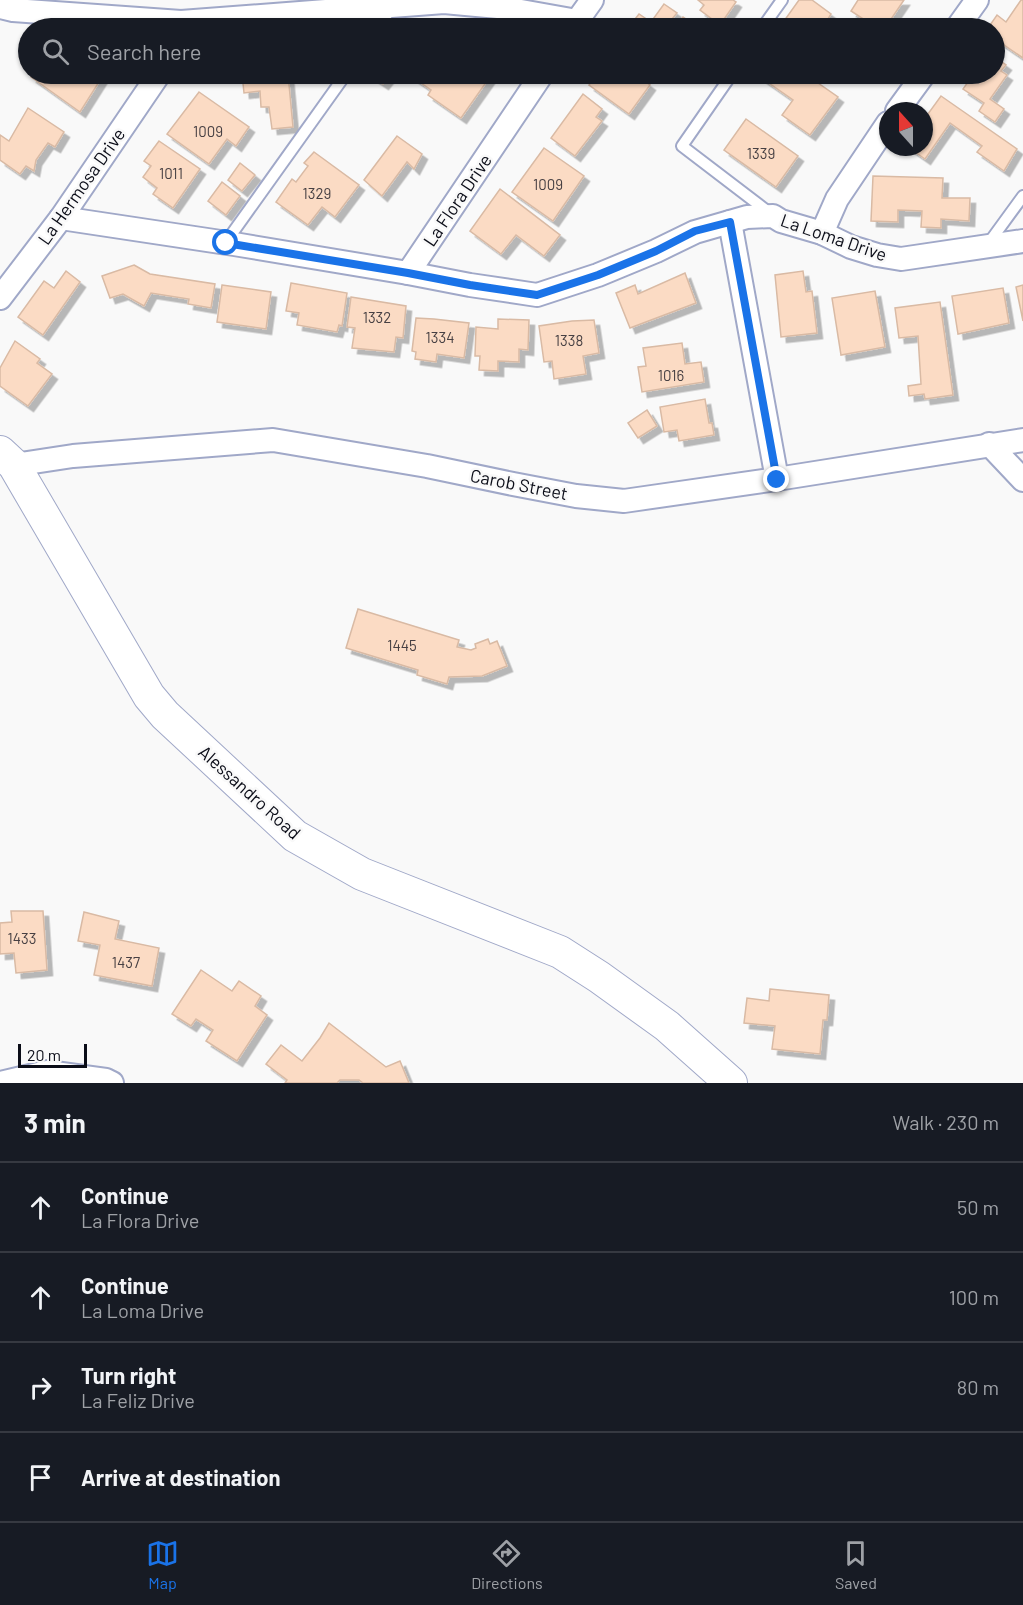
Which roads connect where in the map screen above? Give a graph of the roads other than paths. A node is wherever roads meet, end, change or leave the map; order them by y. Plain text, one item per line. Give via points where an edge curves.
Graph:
1 (592, 0) edge
2 (782, 0) edge
3 (977, 0) edge
4 (394, 5) junction
5 (4, 11) edge
6 (92, 18) edge
7 (255, 18) edge
8 (384, 18) edge
9 (544, 18) edge
10 (579, 18) edge
11 (769, 18) edge
12 (964, 18) edge
13 (152, 84) edge
14 (339, 84) edge
15 (535, 84) edge
16 (725, 84) edge
17 (917, 84) edge
18 (904, 102) edge
19 (879, 136) edge
20 (1023, 196) edge
21 (773, 216) junction
22 (61, 218) junction
23 (730, 222) junction
24 (822, 233) junction
25 (1023, 241) edge
26 (226, 243) junction
27 (986, 246) junction
28 (408, 273) junction
29 (0, 298) edge
30 (1023, 440) edge
31 (989, 444) junction
32 (7, 459) edge
33 (777, 480) junction
34 (1023, 480) edge
35 (0, 1083) edge
36 (112, 1083) edge
37 (732, 1083) edge

1 - 10 street
2 - 11 lane
3 - 12 street
4 - 7 street
4 - 8 lane
4 - 9 street via 444,2 498,7
5 - 6 street
13 - 22 street, La Hermosa Drive
14 - 26 lane
15 - 28 street, La Flora Drive
16 - 21 lane via 681,146
17 - 18 street
19 - 24 street via 837,199
20 - 27 lane
21 - 23 street, La Loma Drive
21 - 24 street, La Loma Drive
22 - 26 street
22 - 29 street, La Hermosa Drive
23 - 28 street, La Loma Drive via 695,231 598,275 537,295
23 - 33 street
24 - 27 street, La Loma Drive via 851,247 901,259
25 - 27 street, La Loma Drive
26 - 28 street
30 - 31 street, Carob Street
31 - 33 street, Carob Street
31 - 34 street
32 - 33 street, Carob Street via 273,440 576,496 624,501
32 - 37 street, Alessandro Road via 149,696 295,836 362,874 560,952 667,1026
35 - 36 street via 47,1072

